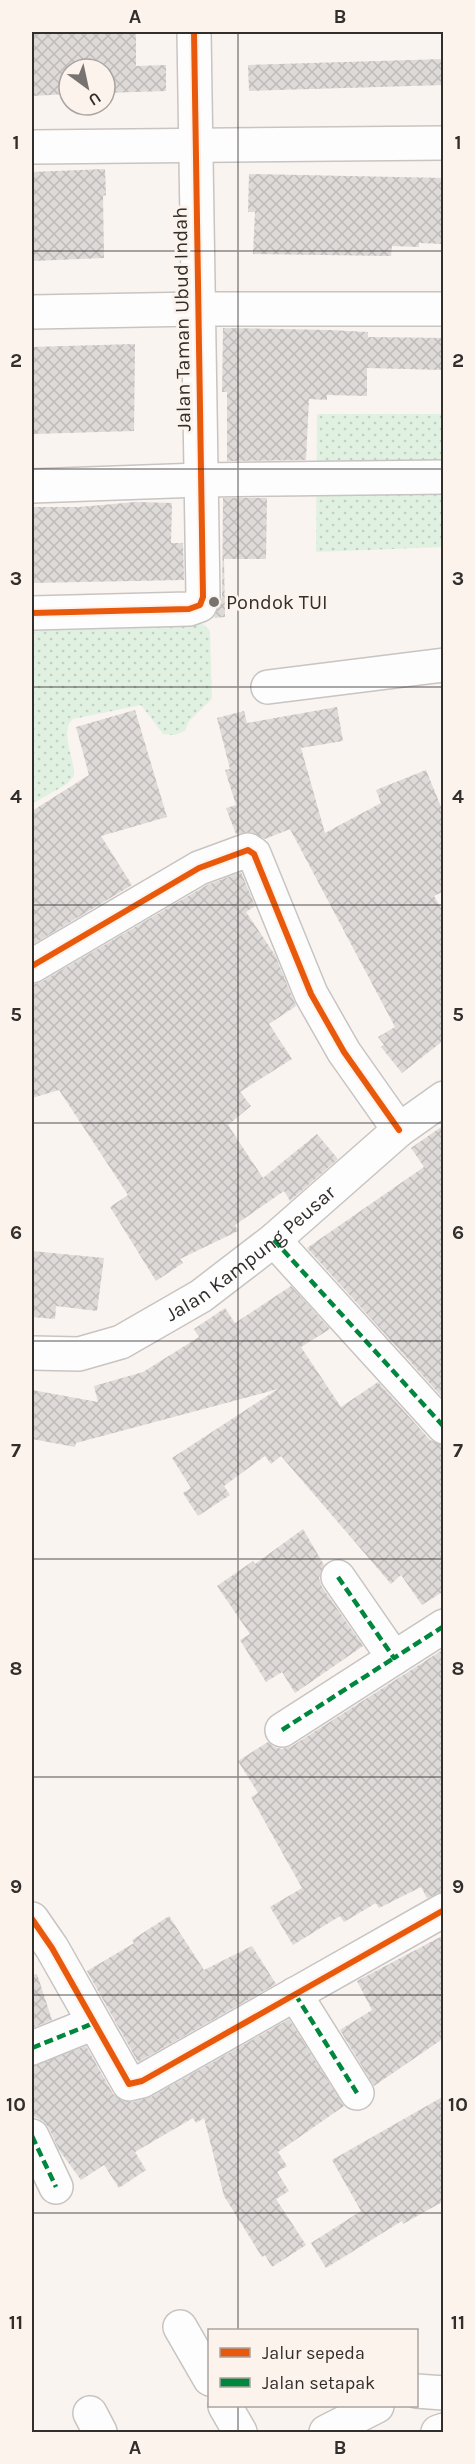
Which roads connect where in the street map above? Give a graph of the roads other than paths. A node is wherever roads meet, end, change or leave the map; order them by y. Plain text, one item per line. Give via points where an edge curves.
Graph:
1 (194, 32) edge
2 (444, 143) edge
3 (196, 144) junction
4 (32, 147) edge
5 (198, 309) junction
6 (444, 309) edge
7 (32, 312) edge
8 (444, 477) edge
9 (200, 480) junction
10 (32, 486) edge
11 (32, 613) edge
12 (444, 665) edge
13 (268, 687) dead end
14 (32, 966) edge
15 (444, 1098) edge
16 (399, 1130) junction
17 (274, 1240) junction
18 (32, 1353) edge
19 (444, 1427) edge
20 (338, 1576) dead end
21 (444, 1626) edge
22 (394, 1658) junction
23 (282, 1730) dead end
24 (444, 1910) edge
25 (32, 1919) edge
26 (295, 1994) junction
27 (94, 2023) junction
28 (32, 2048) edge
29 (357, 2093) dead end
30 (32, 2136) edge
31 (56, 2187) dead end
32 (180, 2327) dead end
33 (208, 2376) edge
34 (418, 2391) edge
35 (444, 2392) edge
36 (226, 2407) edge
37 (375, 2407) edge
38 (444, 2430) edge
39 (240, 2433) edge
40 (326, 2433) edge
41 (438, 2433) edge

1 - 3 street, Jalan Taman Ubud Indah
2 - 3 street
3 - 4 street
3 - 5 street, Jalan Taman Ubud Indah
5 - 6 street
5 - 7 street
5 - 9 street, Jalan Taman Ubud Indah
8 - 9 street
9 - 10 street
9 - 11 street, Jalan Taman Ubud Indah via 200,605 189,609
12 - 13 street
14 - 16 street via 199,868 248,850 254,854 311,994 344,1052
15 - 16 street, Jalan Kampung Peusar
16 - 17 street, Jalan Kampung Peusar
17 - 18 street, Jalan Kampung Peusar via 201,1296 121,1342 79,1354
17 - 19 street
20 - 22 street
21 - 22 street
22 - 23 street
24 - 26 street
25 - 27 street
26 - 27 street via 129,2084
26 - 29 street
27 - 28 street
30 - 31 street
32 - 33 street
34 - 35 street
36 - 39 street
37 - 40 street
38 - 41 street

